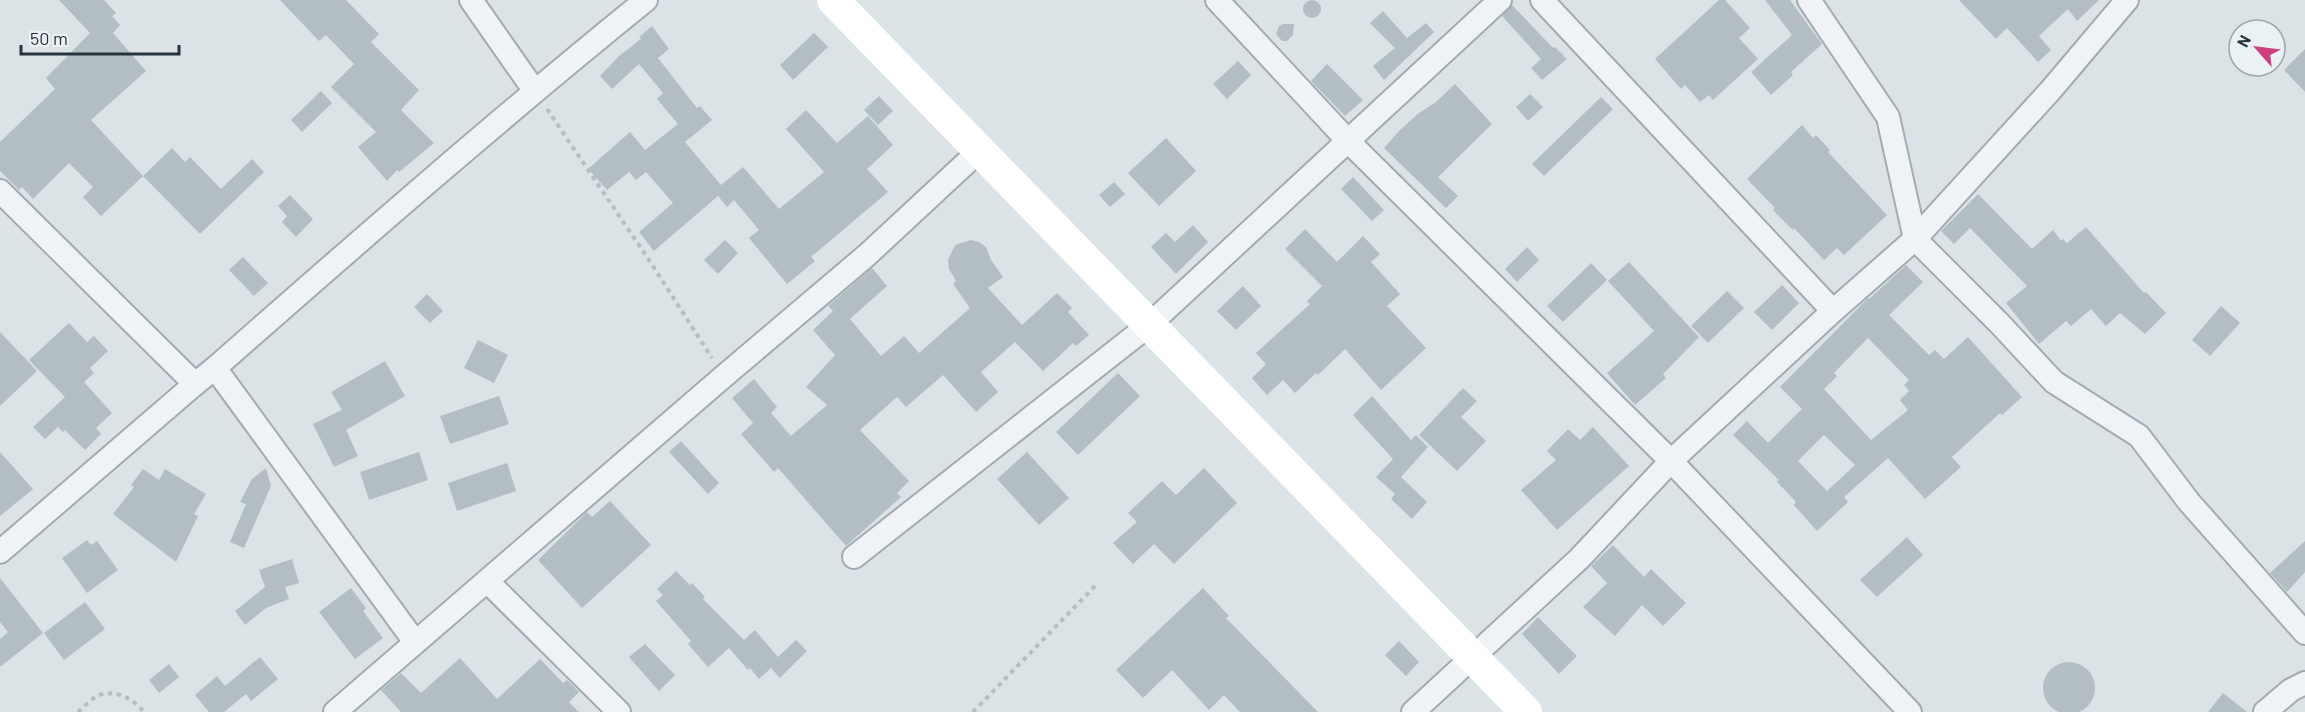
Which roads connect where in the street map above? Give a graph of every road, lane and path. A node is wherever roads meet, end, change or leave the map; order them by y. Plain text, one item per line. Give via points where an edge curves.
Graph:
1 (471, 0) edge
2 (646, 0) edge
3 (833, 0) edge
4 (1216, 0) edge
5 (1500, 0) edge
6 (1542, 0) edge
7 (1809, 0) edge
8 (2127, 0) edge
9 (534, 90) junction
10 (1349, 142) junction
11 (979, 151) junction
12 (0, 191) edge
13 (1915, 239) junction
14 (1833, 310) junction
15 (1149, 325) junction
16 (215, 368) junction
17 (723, 377) junction
18 (195, 384) junction
19 (1671, 461) junction
20 (4, 540) edge
21 (854, 557) dead end
22 (487, 581) junction
23 (1096, 585) dead end
24 (2305, 633) edge
25 (416, 642) junction
26 (1472, 656) junction
27 (2305, 682) edge
28 (78, 712) edge
29 (144, 712) edge
30 (334, 712) edge
31 (619, 712) edge
32 (973, 712) edge
33 (1413, 712) edge
34 (1526, 712) edge
35 (1910, 712) edge
36 (2265, 712) edge

1 - 9 street
2 - 9 street
3 - 11 street
4 - 10 street
5 - 10 street
6 - 14 street
7 - 13 street via 1888,117
8 - 13 street
9 - 16 street
9 - 17 path
10 - 15 street
10 - 19 street
11 - 15 street
11 - 17 street via 867,255
12 - 18 street
13 - 14 street
13 - 24 street via 2054,382 2139,436 2189,502
14 - 19 street
15 - 21 street
15 - 26 street
16 - 18 street
16 - 25 street
17 - 22 street
18 - 20 street
19 - 26 street via 1579,558
19 - 35 street
22 - 25 street
22 - 31 street
23 - 32 path
25 - 30 street
26 - 33 street
26 - 34 street
27 - 36 street
28 - 29 path via 98,696 107,694 134,701

